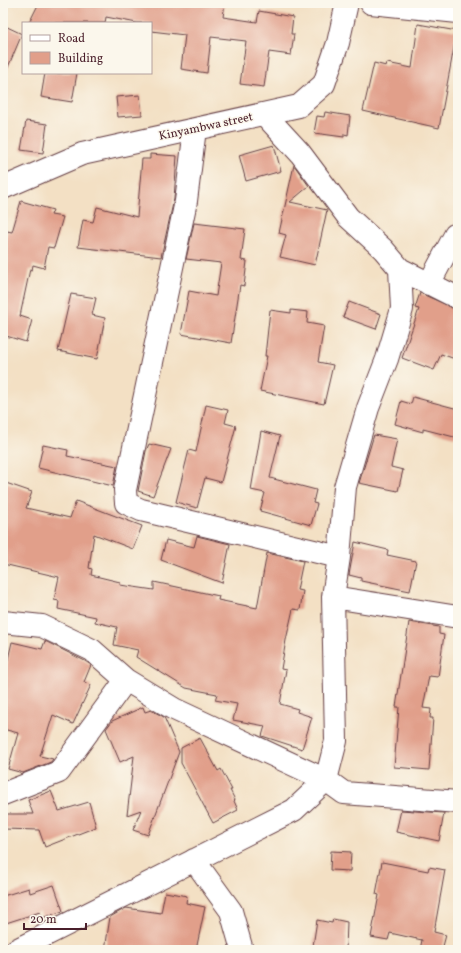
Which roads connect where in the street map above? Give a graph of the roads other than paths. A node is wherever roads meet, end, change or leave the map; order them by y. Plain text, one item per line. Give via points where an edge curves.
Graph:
1 (347, 3) edge
2 (370, 3) edge
3 (458, 12) edge
4 (265, 115) junction
5 (195, 129) junction
6 (3, 188) edge
7 (458, 235) edge
8 (400, 270) junction
9 (429, 284) junction
10 (458, 298) edge
11 (339, 557) junction
12 (333, 597) junction
13 (458, 617) edge
14 (3, 622) edge
15 (126, 680) junction
16 (326, 780) junction
17 (3, 794) edge
18 (458, 802) edge
19 (194, 860) junction
20 (16, 950) edge
21 (242, 950) edge

1 - 4 street, Kinyambwa street via 338,43 324,84 299,106
2 - 3 street
4 - 5 street, Kinyambwa street
4 - 8 street via 300,153 348,217 383,249
5 - 6 street, Kinyambwa street via 82,154
5 - 11 street via 186,201 125,490 126,503 141,510
7 - 9 street via 455,235
8 - 9 street
8 - 11 street via 402,309 387,359 368,408 345,487
9 - 10 street
11 - 12 street
12 - 13 street
12 - 16 street via 336,740
14 - 15 street via 42,626 92,650
15 - 16 street via 174,709
15 - 17 street via 59,772
16 - 18 street via 344,793
16 - 19 street via 294,810
19 - 20 street
19 - 21 street via 231,911

